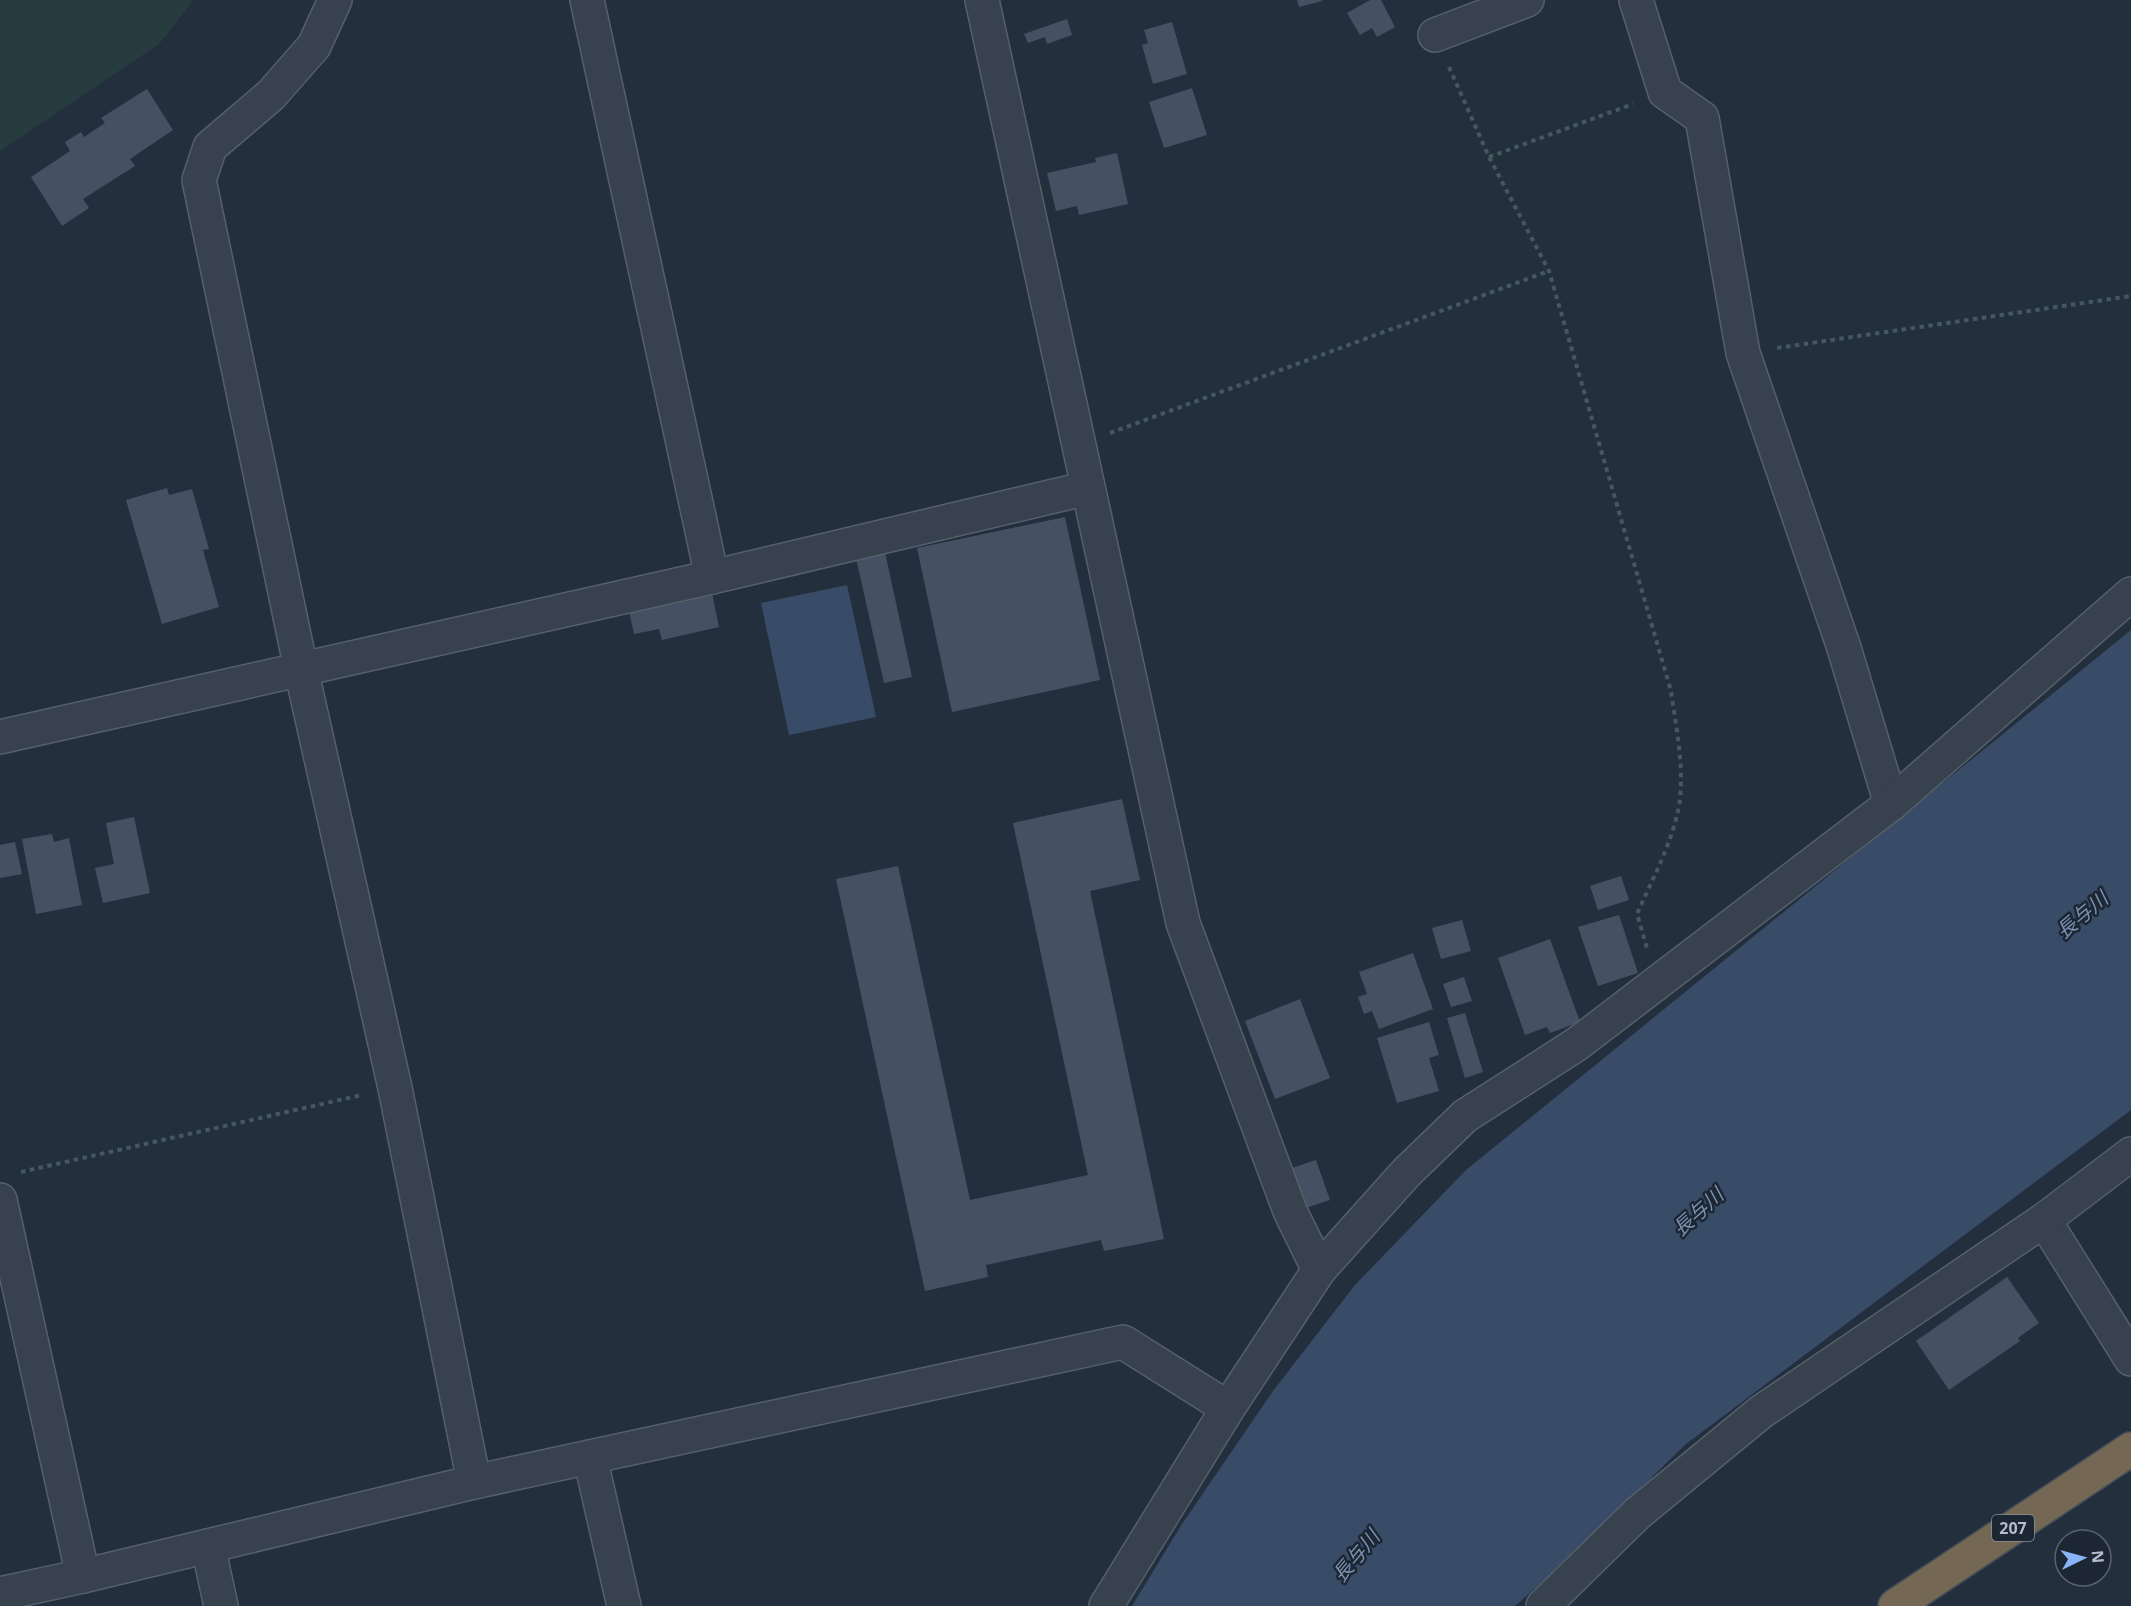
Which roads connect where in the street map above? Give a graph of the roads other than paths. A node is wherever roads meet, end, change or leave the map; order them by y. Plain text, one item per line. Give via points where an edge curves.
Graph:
1 (335, 0) edge
2 (586, 0) edge
3 (982, 0) edge
4 (1527, 0) edge
5 (1636, 0) edge
6 (1435, 35) road end
7 (1088, 488) junction
8 (712, 577) junction
9 (2131, 594) edge
10 (301, 669) junction
11 (0, 737) edge
12 (1891, 804) junction
13 (2131, 1154) edge
14 (6, 1187) edge
15 (2044, 1220) junction
16 (1319, 1270) junction
17 (2131, 1359) edge
18 (1228, 1408) junction
19 (2131, 1449) edge
20 (590, 1457) junction
21 (474, 1482) junction
22 (208, 1546) junction
23 (83, 1576) junction
24 (0, 1594) edge
25 (221, 1606) edge
26 (624, 1606) edge
27 (1106, 1606) edge
28 (1543, 1606) edge
29 (1895, 1606) edge

1 - 10 street via 314,46 271,95 210,147 199,180
2 - 8 street
3 - 7 street
4 - 6 street
5 - 12 street via 1665,92 1702,118 1743,353 1844,648
7 - 8 street
7 - 16 street via 1184,923 1290,1211
8 - 10 street
9 - 12 street
10 - 11 street
10 - 21 street via 395,1088
12 - 16 street via 1577,1044 1465,1116 1406,1173
13 - 15 street
14 - 23 street
15 - 17 street
15 - 28 street via 1761,1412 1638,1513
16 - 18 street
18 - 20 street via 1123,1342
18 - 27 street
19 - 29 highway, 207
20 - 21 street
20 - 26 street
21 - 22 street
22 - 23 street
22 - 25 street
23 - 24 street

